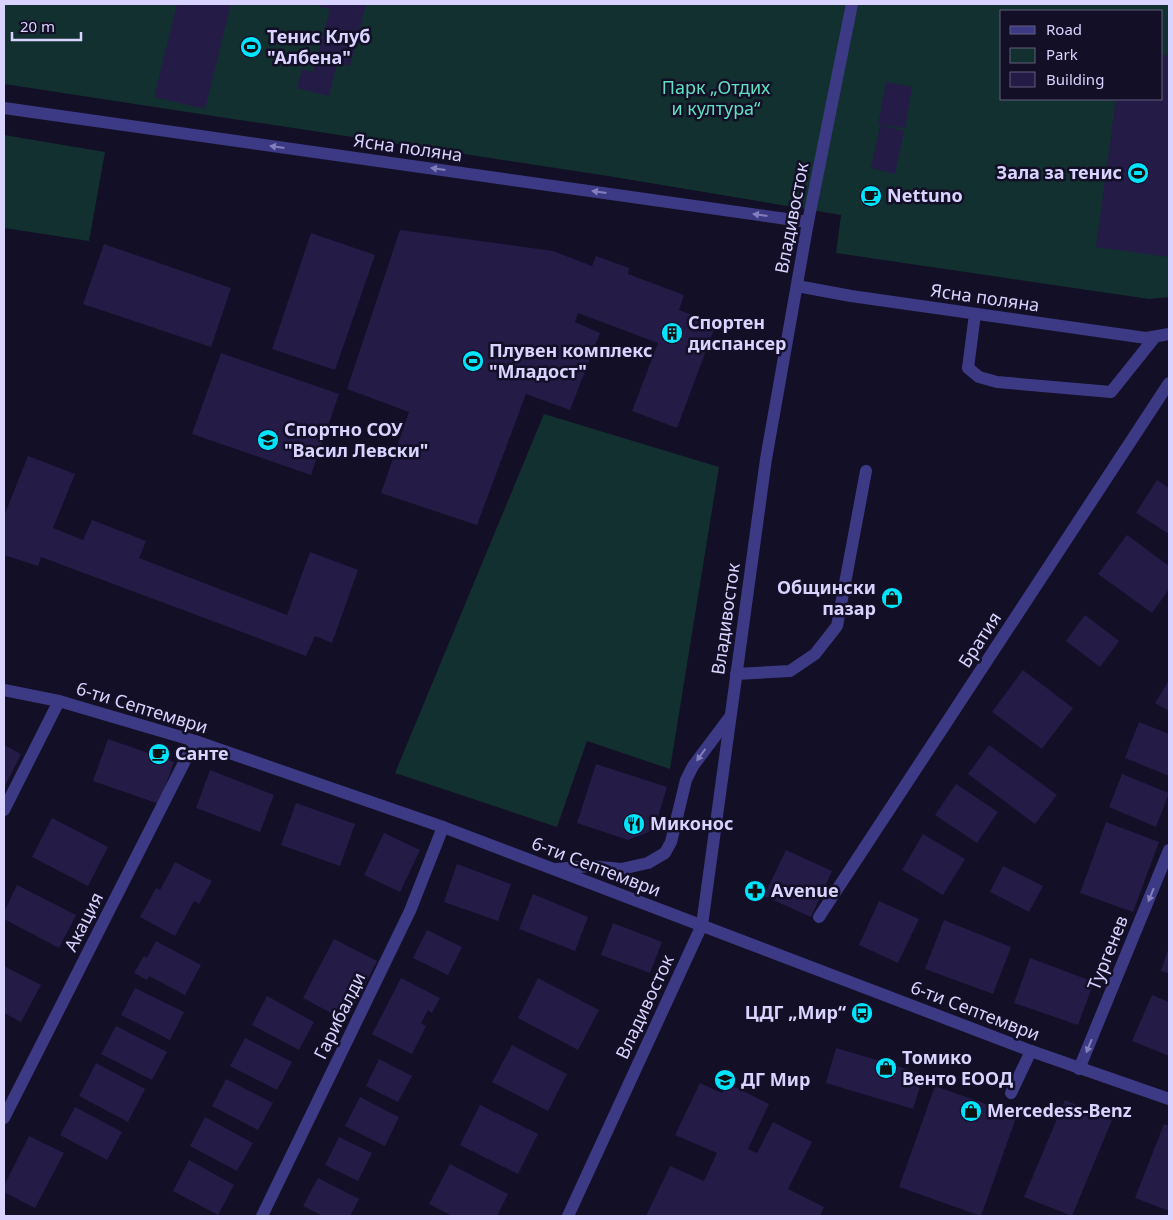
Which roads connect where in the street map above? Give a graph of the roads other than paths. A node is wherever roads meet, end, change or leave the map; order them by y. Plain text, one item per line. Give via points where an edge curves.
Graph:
1 (852, 4) edge
2 (4, 108) edge
3 (808, 222) junction
4 (797, 286) junction
5 (975, 314) junction
6 (1169, 334) edge
7 (1155, 336) junction
8 (1169, 383) edge
9 (866, 471) dead end
10 (736, 674) junction
11 (4, 690) edge
12 (59, 701) junction
13 (730, 716) junction
14 (195, 741) junction
15 (4, 810) edge
16 (443, 828) junction
17 (1169, 850) edge
18 (554, 870) junction
19 (819, 917) dead end
20 (702, 925) junction
21 (1031, 1051) junction
22 (1080, 1069) junction
23 (1011, 1093) dead end
24 (1169, 1099) edge
25 (4, 1118) edge
26 (262, 1216) edge
27 (568, 1216) edge

1 - 3 street, Владивосток
3 -> 2 street, Ясна поляна
3 - 4 street, Владивосток
4 - 5 street, Ясна поляна
4 - 10 street, Владивосток via 766,458
5 - 7 street, Ясна поляна via 1146,338
5 - 7 street via 968,368 980,377 998,382 1111,392
6 - 7 street, Ясна поляна
8 - 19 street, Братия
9 - 10 street via 837,626 815,654 790,671
10 - 13 street, Владивосток
11 - 12 street, 6-ти Септември
12 - 14 street, 6-ти Септември
12 - 15 street
13 -> 18 street via 686,780 665,854 648,863 621,869 590,866
13 - 20 street, Владивосток
14 - 16 street, 6-ти Септември
14 - 25 street, Акация
16 - 18 street, 6-ти Септември
16 - 26 street, Гарибалди via 410,911
17 -> 22 street, Тургенев
18 - 20 street, 6-ти Септември
20 - 21 street, 6-ти Септември
20 - 27 street, Владивосток
21 - 22 street, 6-ти Септември
21 - 23 street
22 - 24 street, 6-ти Септември

